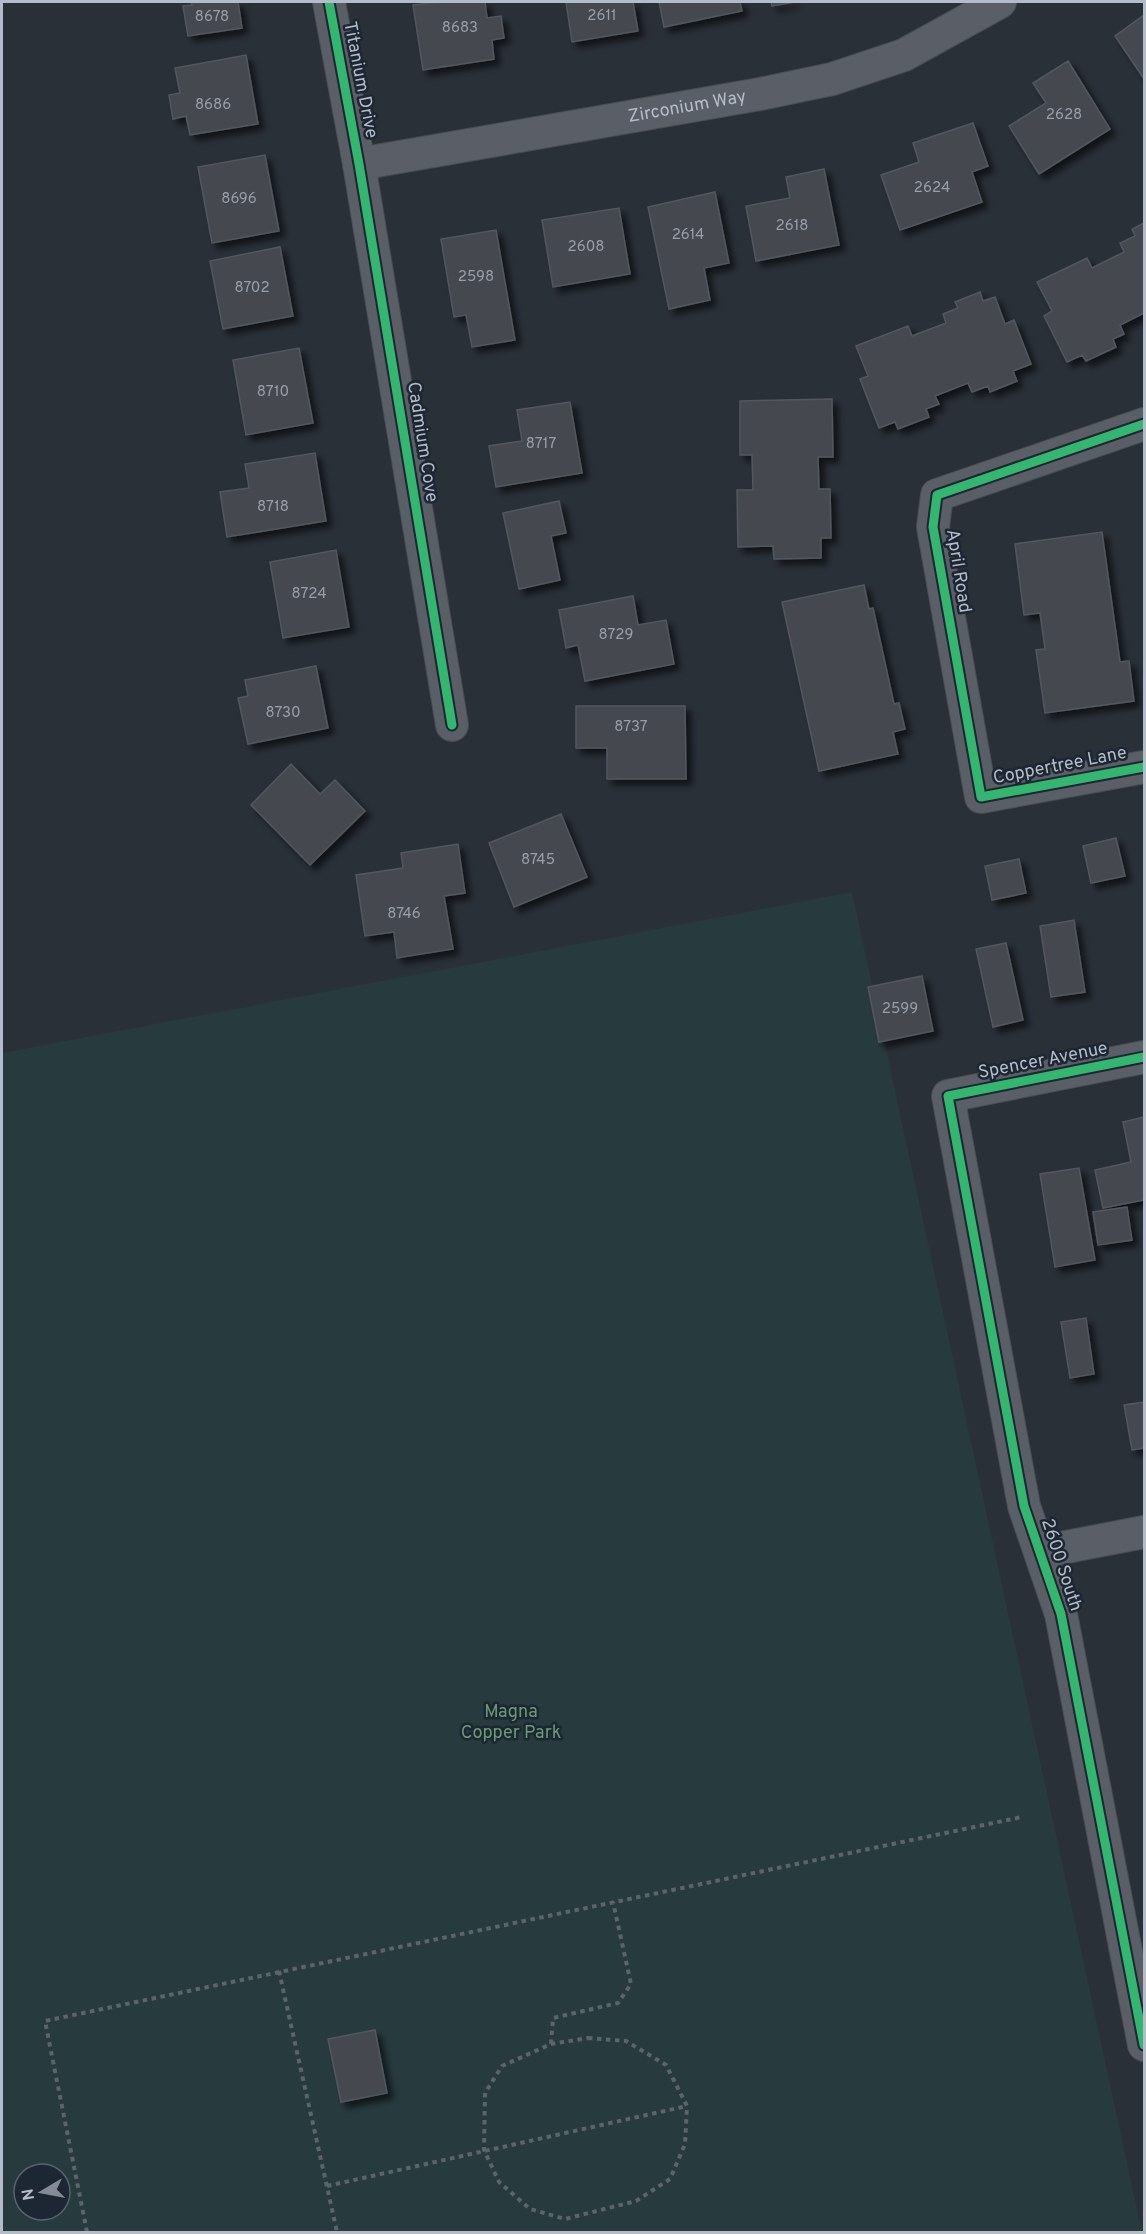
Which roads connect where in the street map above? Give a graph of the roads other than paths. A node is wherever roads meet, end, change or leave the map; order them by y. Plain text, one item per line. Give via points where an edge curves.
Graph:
1 (329, 2) edge
2 (1000, 2) edge
3 (359, 164) junction
4 (1144, 424) edge
5 (452, 725) dead end
6 (1144, 767) edge
7 (981, 797) joint
8 (1144, 1058) edge
9 (948, 1096) joint
10 (1144, 1532) edge
11 (1040, 1552) junction
12 (1140, 1997) edge
13 (1144, 2045) edge

1 - 3 street, Titanium Drive
2 - 3 street, Zirconium Way via 904,55 832,79
3 - 5 street, Cadmium Cove
4 - 7 street, April Road via 937,495 933,527
6 - 7 street, Coppertree Lane
8 - 9 street, Spencer Avenue
9 - 11 street, 2600 South via 1024,1506
10 - 11 street
11 - 12 street, 2600 South via 1061,1614
12 - 13 street, 2600 South

